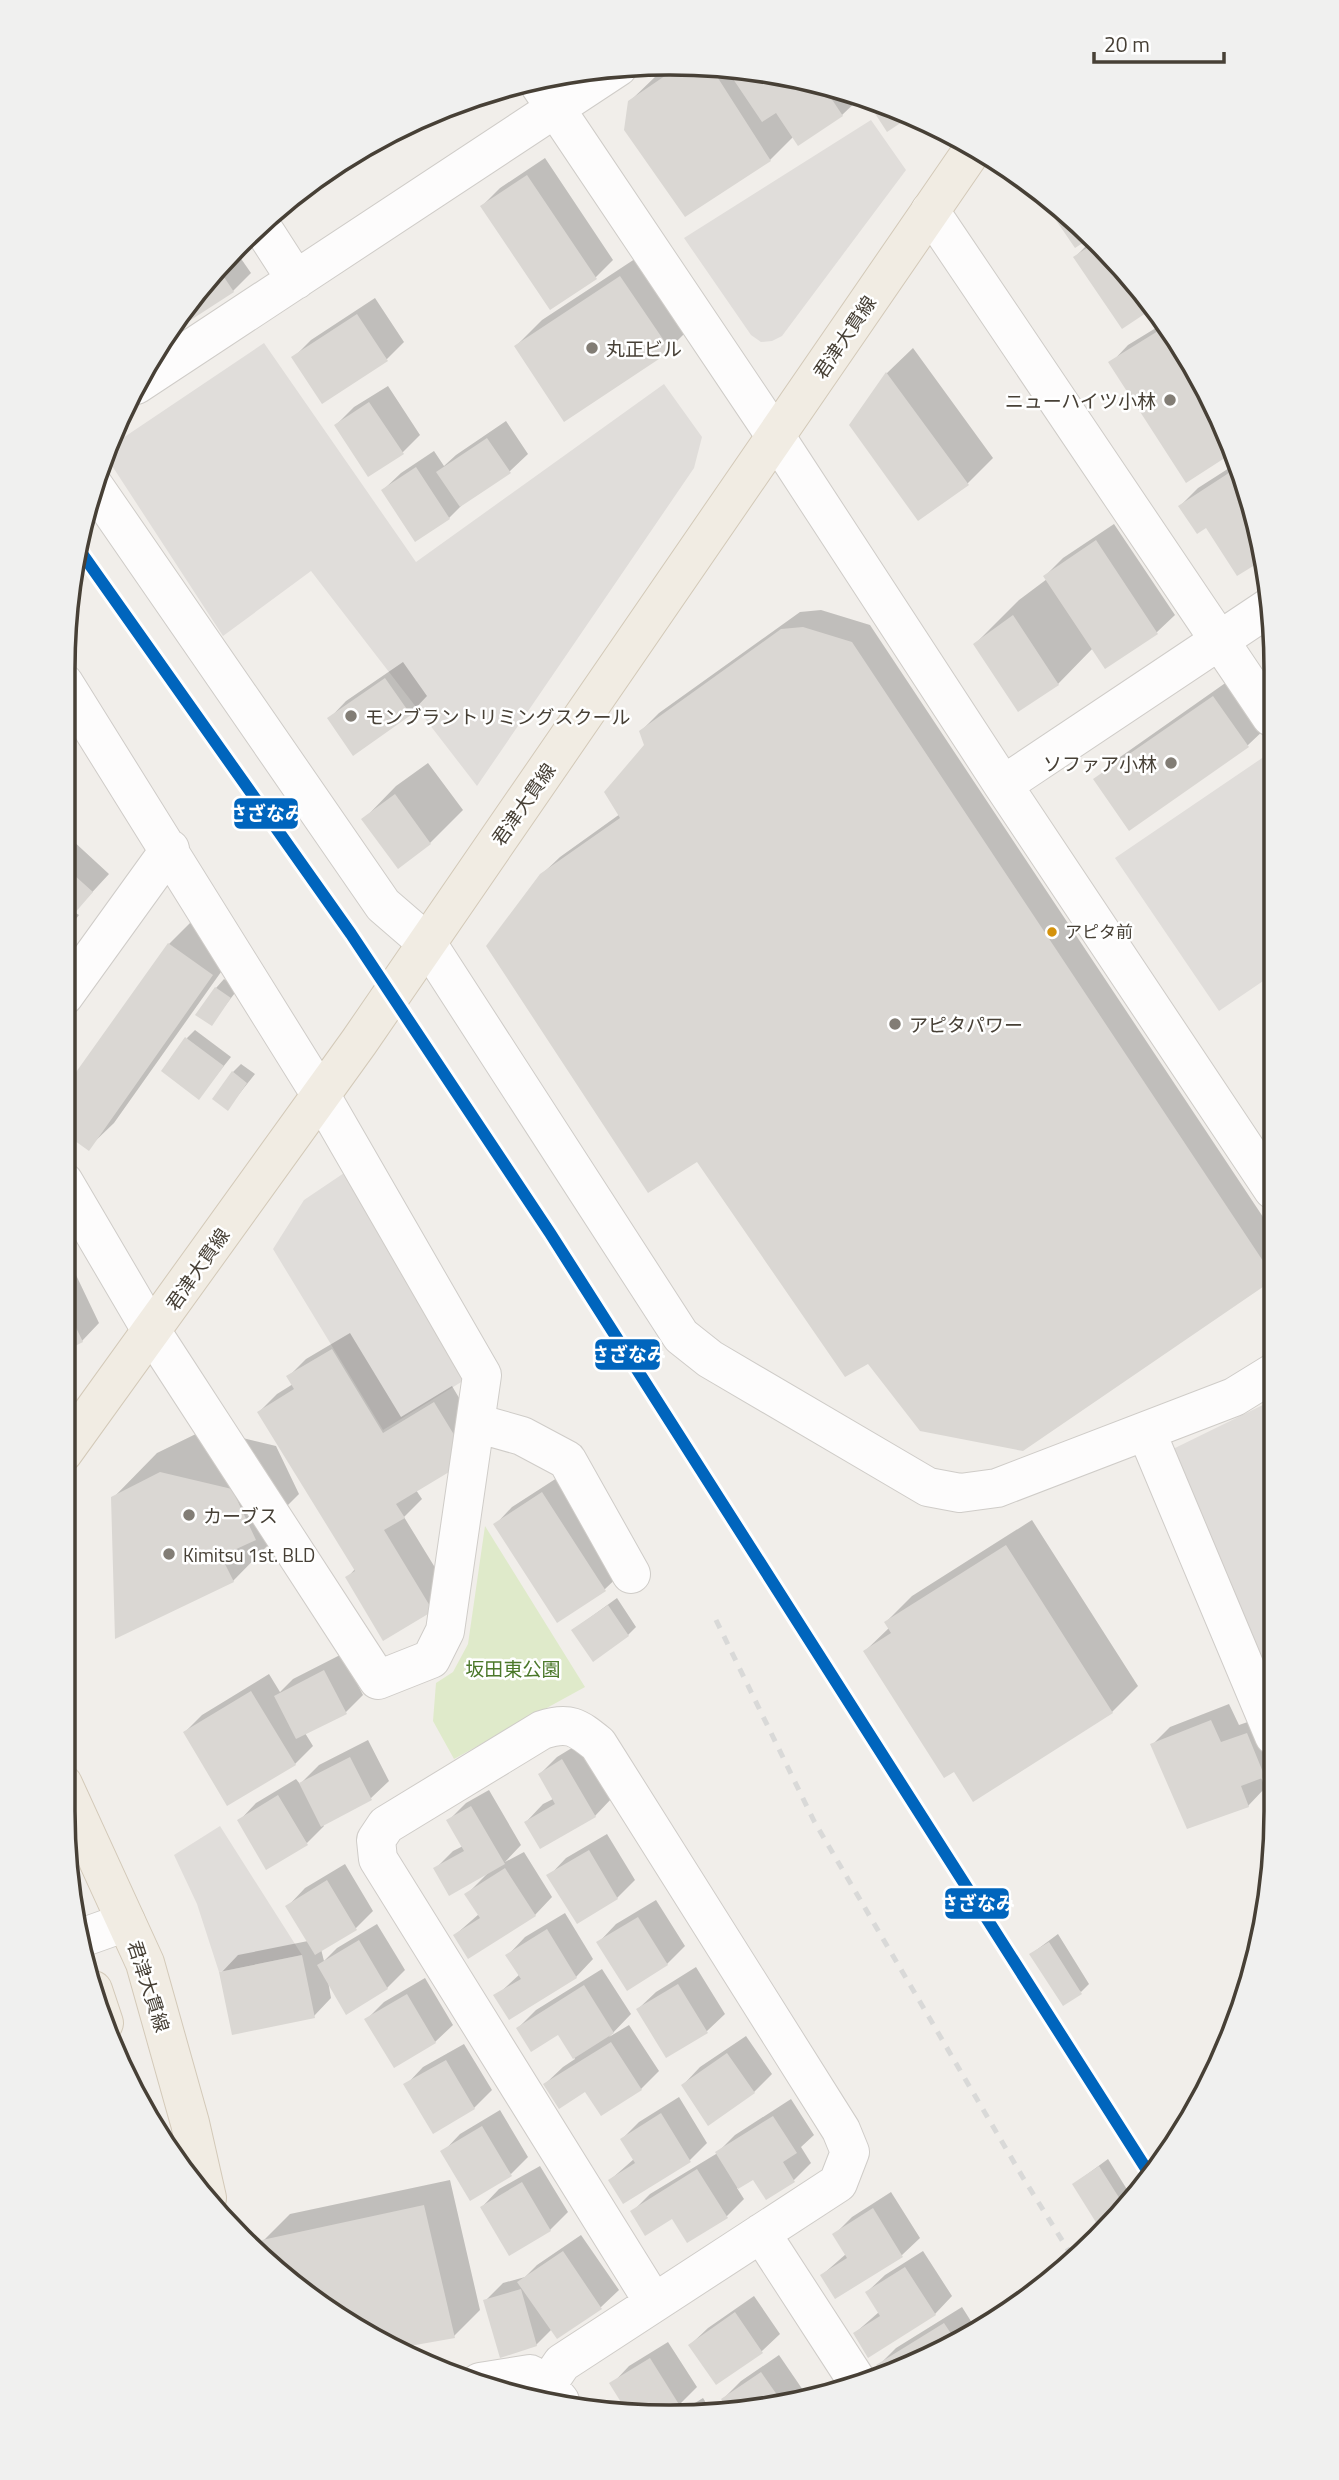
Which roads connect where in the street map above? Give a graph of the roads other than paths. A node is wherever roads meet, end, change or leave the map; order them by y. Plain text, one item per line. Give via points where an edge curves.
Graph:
1 (575, 83) edge
2 (546, 94) edge
3 (968, 156) edge
4 (930, 211) junction
5 (266, 234) edge
6 (296, 279) junction
7 (155, 373) edge
8 (776, 437) junction
9 (101, 496) edge
10 (1261, 613) edge
11 (1220, 641) junction
12 (75, 700) edge
13 (1264, 707) edge
14 (1003, 785) junction
15 (170, 849) junction
16 (427, 943) junction
17 (75, 981) edge
18 (320, 1094) junction
19 (1264, 1176) edge
20 (75, 1201) edge
21 (152, 1332) junction
22 (1264, 1379) edge
23 (476, 1423) junction
24 (1146, 1431) junction
25 (75, 1438) edge
26 (631, 1574) dead end
27 (1264, 1712) edge
28 (75, 1810) edge
29 (126, 1922) junction
30 (89, 1935) edge
31 (202, 2177) edge
32 (761, 2233) junction
33 (654, 2303) junction
34 (853, 2375) edge
35 (498, 2379) edge
36 (554, 2393) edge

1 - 2 street
2 - 6 street
2 - 8 street
3 - 4 main road, 君津大貫線
4 - 8 main road, 君津大貫線
4 - 11 street
5 - 6 street
6 - 7 street
8 - 14 street
8 - 16 main road, 君津大貫線
9 - 16 street via 383,905
10 - 11 street
11 - 13 street
11 - 14 street
12 - 15 street
14 - 19 street
15 - 17 street
15 - 18 street
16 - 18 main road, 君津大貫線
16 - 24 street via 681,1336 710,1359 928,1487 960,1493 997,1488
18 - 21 main road, 君津大貫線
18 - 23 street via 482,1375
20 - 21 street
21 - 23 street via 378,1680 431,1659 445,1631
21 - 25 main road, 君津大貫線
22 - 24 street via 1234,1397
23 - 26 street via 522,1436 567,1460
24 - 27 street
28 - 29 main road, 君津大貫線
29 - 30 street
29 - 31 main road, 君津大貫線 via 145,1963
32 - 33 street
32 - 33 street via 838,2183 850,2152 841,2130 598,1744 580,1730 561,1724 542,1730 386,1825 376,1840 378,1859
32 - 34 street
33 - 36 street via 562,2363
35 - 36 street via 530,2374

